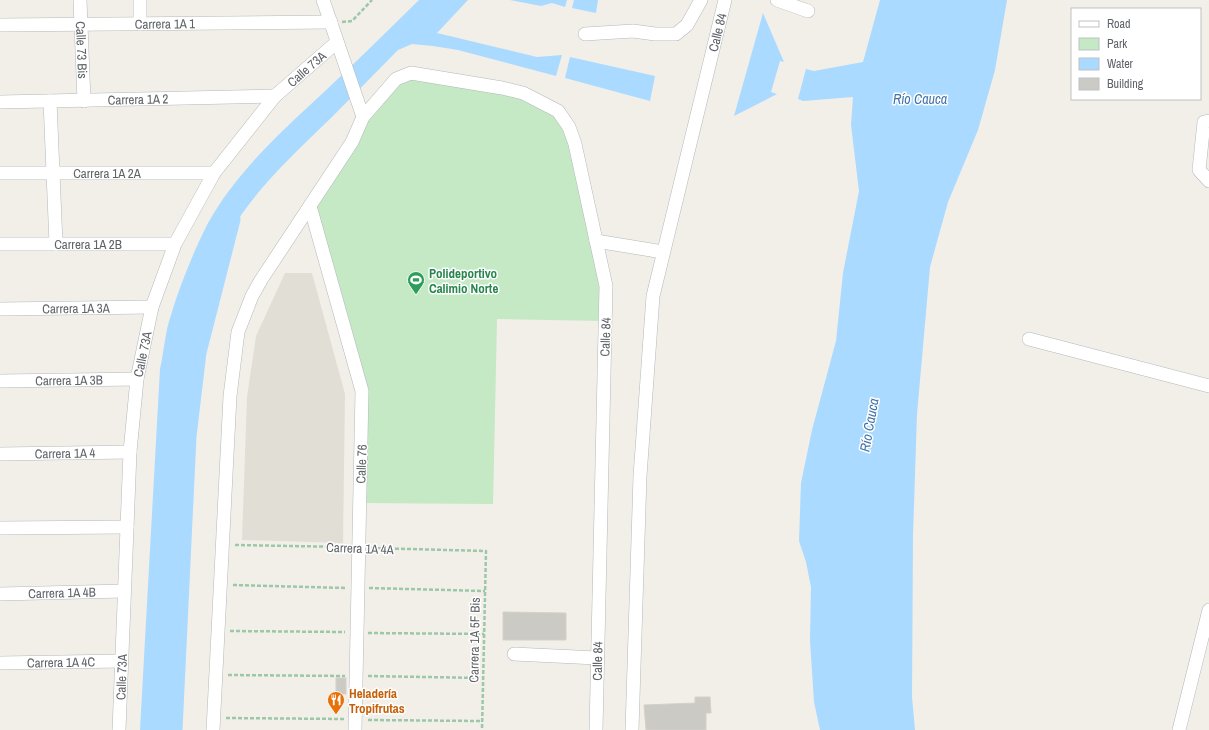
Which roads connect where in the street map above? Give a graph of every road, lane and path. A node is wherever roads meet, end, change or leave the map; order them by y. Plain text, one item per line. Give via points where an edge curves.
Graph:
1 (80, 0) edge
2 (140, 0) edge
3 (323, 0) edge
4 (372, 0) edge
5 (701, 0) edge
6 (725, 0) edge
7 (777, 0) edge
8 (808, 11) dead end
9 (331, 22) junction
10 (140, 24) junction
11 (81, 25) junction
12 (0, 26) edge
13 (585, 34) dead end
14 (337, 42) junction
15 (275, 96) junction
16 (50, 101) junction
17 (84, 101) junction
18 (0, 102) edge
19 (363, 117) junction
20 (1209, 121) edge
21 (214, 172) junction
22 (0, 173) edge
23 (53, 173) junction
24 (1209, 181) edge
25 (310, 206) junction
26 (596, 241) junction
27 (0, 244) edge
28 (56, 244) junction
29 (175, 244) junction
30 (663, 252) junction
31 (152, 308) junction
32 (0, 309) edge
33 (1029, 339) dead end
34 (137, 379) junction
35 (0, 381) edge
36 (1209, 386) edge
37 (130, 452) junction
38 (0, 454) edge
39 (127, 527) junction
40 (0, 528) edge
41 (234, 544) dead end
42 (359, 548) junction
43 (486, 551) joint
44 (124, 592) junction
45 (0, 594) edge
46 (1209, 610) edge
47 (514, 654) dead end
48 (597, 658) junction
49 (122, 661) junction
50 (0, 663) edge
51 (119, 730) edge
52 (213, 730) edge
53 (355, 730) edge
54 (482, 730) edge
55 (596, 730) edge
56 (632, 730) edge
57 (1179, 730) edge

1 - 11 street, Calle 73 Bis
2 - 10 street
3 - 9 street, Calle 73A
4 - 9 path via 352,21
5 - 13 street via 688,25 676,34 633,31
6 - 30 street, Calle 84
7 - 8 street
9 - 10 street, Carrera 1A 1
9 - 14 street, Calle 73A
10 - 11 street, Carrera 1A 1
11 - 12 street, Carrera 1A 1
11 - 17 street, Calle 73 Bis
14 - 15 street, Calle 73A
14 - 19 street, Calle 73A
15 - 17 street, Carrera 1A 2
15 - 21 street, Calle 73A
16 - 17 street, Carrera 1A 2
16 - 18 street, Carrera 1A 2
16 - 23 street
19 - 25 street via 352,142
19 - 26 street, Calle 84 via 396,79 411,73 523,93 558,110 569,127 575,144
20 - 24 street via 1204,122 1199,170
21 - 23 street, Carrera 1A 2A
21 - 29 street, Calle 73A
22 - 23 street, Carrera 1A 2A
23 - 28 street
25 - 42 street, Calle 76 via 362,391
25 - 52 street via 252,296 238,332 230,396
26 - 30 street
26 - 48 street, Calle 84 via 606,286
27 - 28 street, Carrera 1A 2B
28 - 29 street, Carrera 1A 2B
29 - 31 street, Calle 73A
30 - 56 street, Calle 84 via 652,296 640,476
31 - 32 street, Carrera 1A 3A
31 - 34 street, Calle 73A
33 - 36 street
34 - 35 street, Carrera 1A 3B
34 - 37 street, Calle 73A
37 - 38 street, Carrera 1A 4
37 - 39 street, Calle 73A
39 - 40 street
39 - 44 street, Calle 73A
41 - 42 path, Carrera 1A 4A
42 - 43 path, Carrera 1A 4A
42 - 53 street, Calle 76
43 - 54 path, Carrera 1A 5F Bis
44 - 45 street, Carrera 1A 4B
44 - 49 street, Calle 73A
46 - 57 street
47 - 48 street
48 - 55 street, Calle 84
49 - 50 street, Carrera 1A 4C
49 - 51 street, Calle 73A

